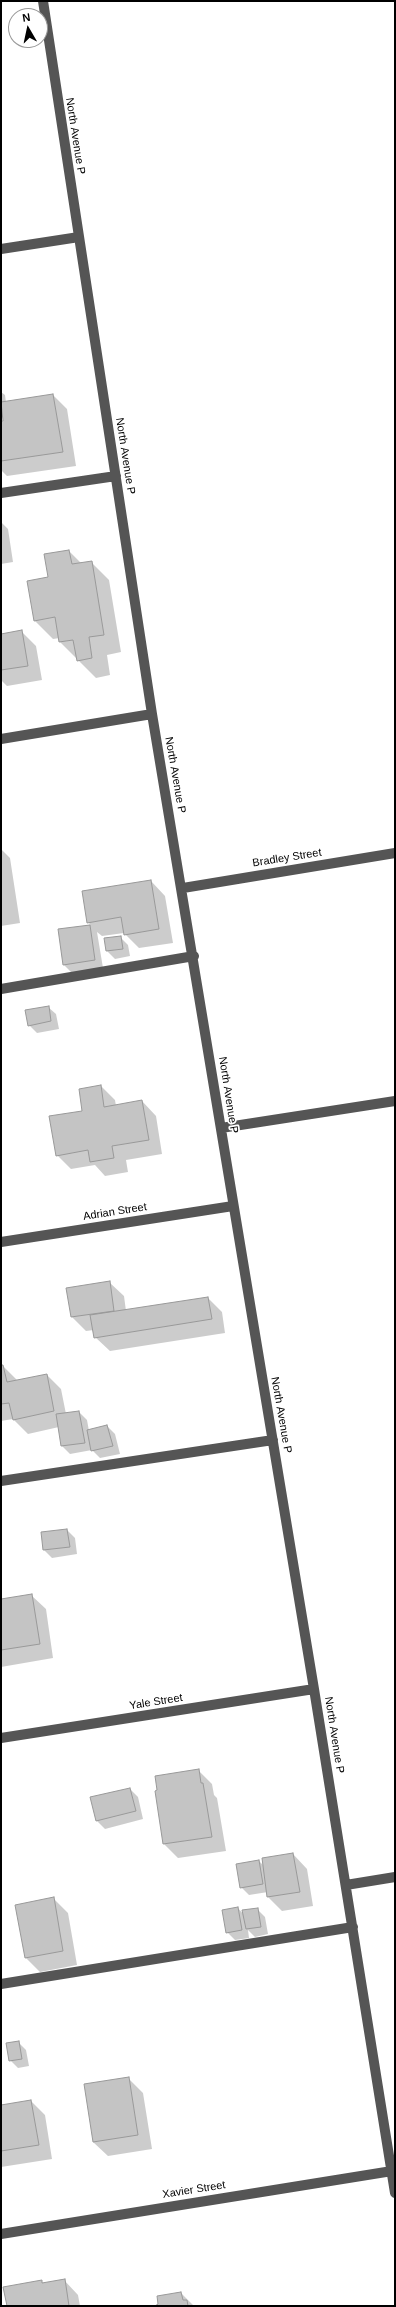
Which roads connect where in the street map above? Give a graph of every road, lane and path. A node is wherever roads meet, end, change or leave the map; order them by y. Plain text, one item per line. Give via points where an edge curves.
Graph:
1 (43, 1) edge
2 (79, 237) junction
3 (1, 249) edge
4 (116, 476) junction
5 (1, 493) edge
6 (152, 714) junction
7 (1, 739) edge
8 (395, 853) edge
9 (183, 888) junction
10 (194, 956) junction
11 (1, 989) edge
12 (395, 1101) edge
13 (221, 1128) junction
14 (233, 1206) junction
15 (1, 1242) edge
16 (272, 1440) junction
17 (1, 1481) edge
18 (314, 1689) junction
19 (1, 1738) edge
20 (395, 1877) edge
21 (346, 1885) junction
22 (353, 1927) junction
23 (1, 1984) edge
24 (392, 2171) junction
25 (395, 2193) edge
26 (1, 2234) edge

1 - 2 street, North Avenue P
2 - 3 street
2 - 4 street, North Avenue P
4 - 5 street
4 - 6 street, North Avenue P
6 - 7 street
6 - 9 street, North Avenue P
8 - 9 street, Bradley Street
9 - 10 street, North Avenue P
10 - 11 street
10 - 13 street, North Avenue P
12 - 13 street
13 - 14 street, North Avenue P
14 - 15 street, Adrian Street
14 - 16 street, North Avenue P
16 - 17 street
16 - 18 street, North Avenue P
18 - 19 street, Yale Street
18 - 21 street, North Avenue P
20 - 21 street
21 - 22 street, North Avenue P
22 - 23 street
22 - 24 street, North Avenue P
24 - 25 street, North Avenue P
24 - 26 street, Xavier Street

